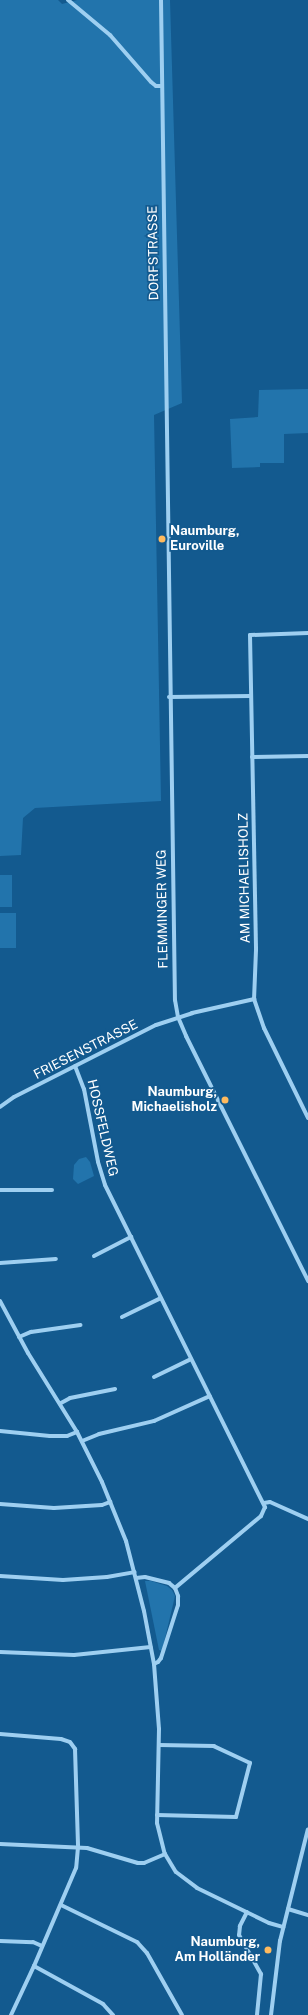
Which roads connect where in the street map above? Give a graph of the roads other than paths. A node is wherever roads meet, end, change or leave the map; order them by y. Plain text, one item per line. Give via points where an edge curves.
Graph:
1 (68, 0) edge
2 (161, 0) edge
3 (162, 86) junction
4 (167, 506) joint
5 (308, 633) edge
6 (251, 696) junction
7 (169, 697) junction
8 (308, 756) edge
9 (252, 757) junction
10 (254, 999) junction
11 (178, 1017) junction
12 (75, 1066) junction
13 (0, 1107) edge
14 (308, 1118) edge
15 (0, 1190) edge
16 (52, 1190) dead end
17 (131, 1237) junction
18 (94, 1256) dead end
19 (56, 1259) dead end
20 (0, 1263) edge
21 (308, 1281) edge
22 (162, 1298) junction
23 (0, 1301) edge
24 (122, 1318) dead end
25 (81, 1325) dead end
26 (19, 1337) junction
27 (191, 1359) junction
28 (154, 1377) dead end
29 (115, 1389) dead end
30 (210, 1396) junction
31 (61, 1403) junction
32 (0, 1431) edge
33 (77, 1432) junction
34 (82, 1441) junction
35 (110, 1502) junction
36 (264, 1503) junction
37 (0, 1504) edge
38 (308, 1519) edge
39 (135, 1572) junction
40 (0, 1576) edge
41 (136, 1578) junction
42 (175, 1588) junction
43 (151, 1647) junction
44 (0, 1652) edge
45 (154, 1664) junction
46 (0, 1734) edge
47 (158, 1745) junction
48 (157, 1815) junction
49 (308, 1829) edge
50 (0, 1844) edge
51 (78, 1848) junction
52 (165, 1854) junction
53 (60, 1905) junction
54 (288, 1909) junction
55 (247, 1912) junction
56 (308, 1914) edge
57 (283, 1927) junction
58 (0, 1941) edge
59 (42, 1946) junction
60 (34, 1966) junction
61 (11, 2015) edge
62 (113, 2015) edge
63 (182, 2015) edge
64 (257, 2015) edge
65 (271, 2015) edge

1 - 3 street via 110,35 151,82 156,86
2 - 3 street, DORFSTRASSE
3 - 4 street, DORFSTRASSE
4 - 7 street, FLEMMINGER WEG
5 - 6 street, AM MICHAELISHOLZ via 250,635
6 - 7 street
6 - 9 street, AM MICHAELISHOLZ
7 - 11 street, FLEMMINGER WEG via 174,992
8 - 9 street
9 - 10 street, AM MICHAELISHOLZ via 257,971
10 - 11 street
10 - 14 street, AM MICHAELISHOLZ via 267,1035
11 - 12 street, FRIESENSTRASSE via 156,1025
11 - 21 street, FLEMMINGER WEG
12 - 13 street, FRIESENSTRASSE
12 - 17 street, HOSSFELDWEG via 84,1089 102,1176
15 - 16 street
17 - 18 street
17 - 22 street, HOSSFELDWEG
19 - 20 street
22 - 24 street
22 - 27 street, HOSSFELDWEG
23 - 26 street
25 - 26 street via 30,1332
26 - 31 street
27 - 28 street
27 - 30 street, HOSSFELDWEG
29 - 31 street via 70,1398
30 - 34 street via 154,1421 99,1434
30 - 36 street, HOSSFELDWEG
31 - 33 street
32 - 33 street via 50,1436 67,1436
33 - 34 street
34 - 35 street
35 - 37 street via 102,1505 54,1508
35 - 39 street
36 - 38 street via 270,1502
36 - 42 street via 261,1516
39 - 40 street via 70,1580
39 - 41 street
41 - 42 street via 145,1577 161,1581
41 - 43 street
42 - 45 street via 178,1604 161,1658
43 - 44 street via 74,1655
43 - 45 street
45 - 47 street
46 - 51 street via 61,1739 73,1746 76,1758
47 - 48 street
47 - 48 street via 214,1746 250,1763 236,1817
48 - 52 street via 158,1831
49 - 54 street
50 - 51 street
51 - 52 street via 101,1851 138,1863
51 - 53 street via 76,1868
52 - 55 street via 176,1872 190,1884
53 - 59 street
53 - 63 street via 137,1942
54 - 56 street
54 - 57 street
55 - 57 street via 268,1923
55 - 64 street via 240,1926 239,1935 261,1974
57 - 65 street
58 - 59 street via 33,1942
59 - 60 street
60 - 61 street
60 - 62 street via 103,2004

